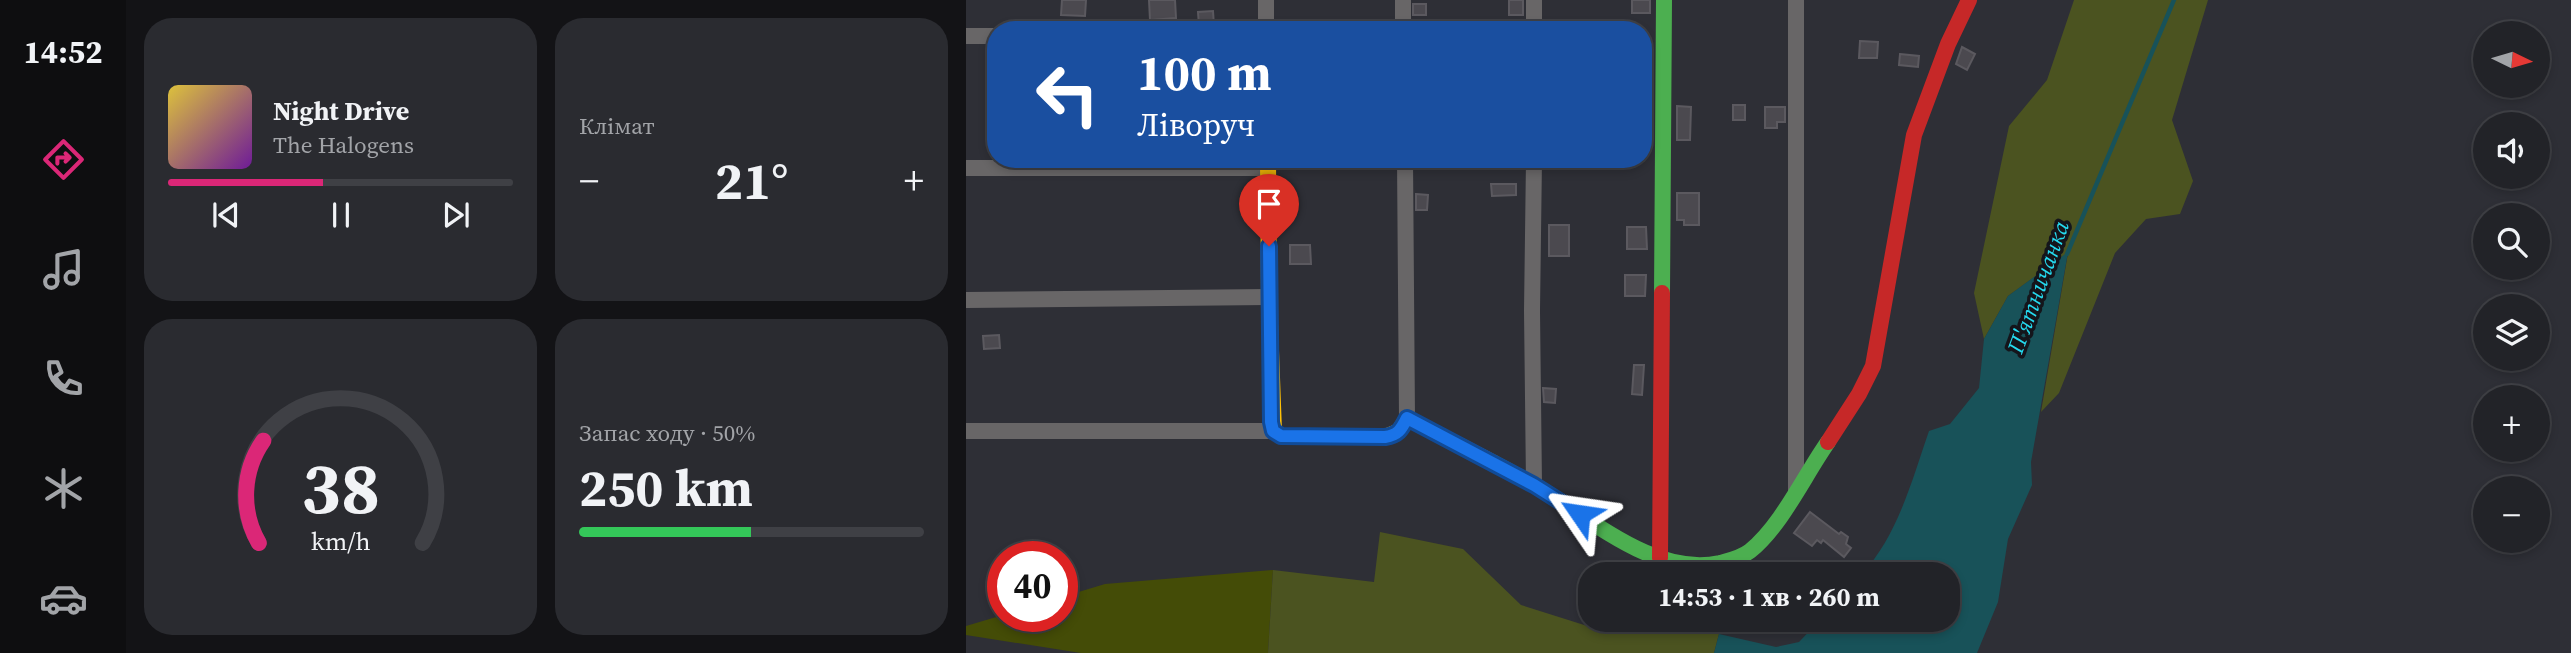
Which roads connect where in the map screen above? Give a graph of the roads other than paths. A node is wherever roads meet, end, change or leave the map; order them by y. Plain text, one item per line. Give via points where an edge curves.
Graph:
1 (1266, 0) edge
2 (1403, 0) edge
3 (1534, 0) edge
4 (1664, 0) edge
5 (1796, 0) edge
6 (1969, 0) edge
7 (1266, 21) edge
8 (1403, 21) edge
9 (1534, 21) edge
10 (966, 36) edge
11 (987, 36) edge
12 (966, 168) edge
13 (987, 168) edge
14 (1268, 168) edge
15 (1405, 168) edge
16 (1534, 168) edge
17 (1269, 298) junction
18 (966, 300) edge
19 (1407, 418) junction
20 (966, 430) edge
21 (1273, 431) junction
22 (1534, 485) junction
23 (1796, 490) junction
24 (1660, 558) junction

1 - 7 street
2 - 8 street
3 - 9 street
4 - 24 street
5 - 23 street
6 - 23 street via 1914,135 1872,366 1861,393
10 - 11 street
12 - 13 street
14 - 17 street
15 - 19 street
16 - 22 street
17 - 18 street
17 - 21 street
19 - 21 street via 1401,431 1385,437 1281,436
19 - 22 street
20 - 21 street
22 - 24 street via 1626,543
23 - 24 street via 1759,540 1736,559 1696,565

